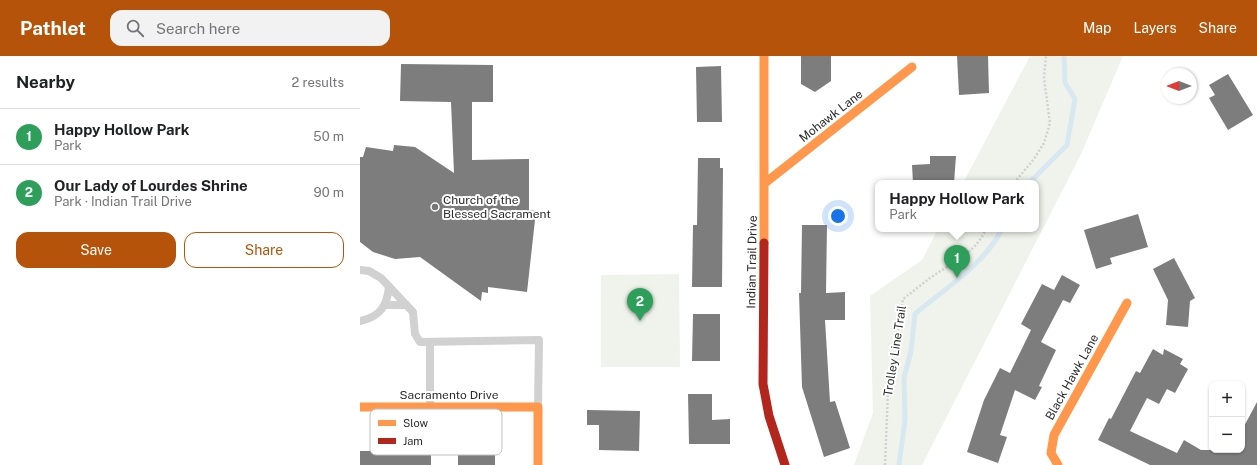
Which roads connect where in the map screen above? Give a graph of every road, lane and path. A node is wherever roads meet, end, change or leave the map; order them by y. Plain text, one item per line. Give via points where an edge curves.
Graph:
1 (764, 56) edge
2 (1046, 56) edge
3 (912, 67) dead end
4 (1016, 180) edge
5 (765, 183) junction
6 (984, 232) edge
7 (360, 270) edge
8 (389, 287) junction
9 (1127, 303) dead end
10 (386, 305) junction
11 (406, 305) junction
12 (360, 321) edge
13 (430, 342) junction
14 (360, 407) edge
15 (430, 407) junction
16 (538, 407) junction
17 (538, 465) edge
18 (785, 465) edge
19 (885, 465) edge
20 (1058, 465) edge

1 - 5 street, Indian Trail Drive
2 - 4 path via 1044,78 1050,123 1044,143
3 - 5 street, Mohawk Lane
5 - 18 street, Indian Trail Drive via 763,384 769,416
6 - 19 path, Trolley Line Trail via 973,248 957,262 931,277 903,300 888,390
7 - 8 lane via 369,271 381,278
8 - 10 lane
8 - 11 lane
9 - 20 street, Black Hawk Lane via 1054,435 1051,453
10 - 11 lane
10 - 12 lane via 377,315
11 - 13 lane via 413,312 417,339 420,342
13 - 15 lane
13 - 16 lane via 539,340
14 - 15 street, Sacramento Drive
15 - 16 street, Sacramento Drive
16 - 17 street

